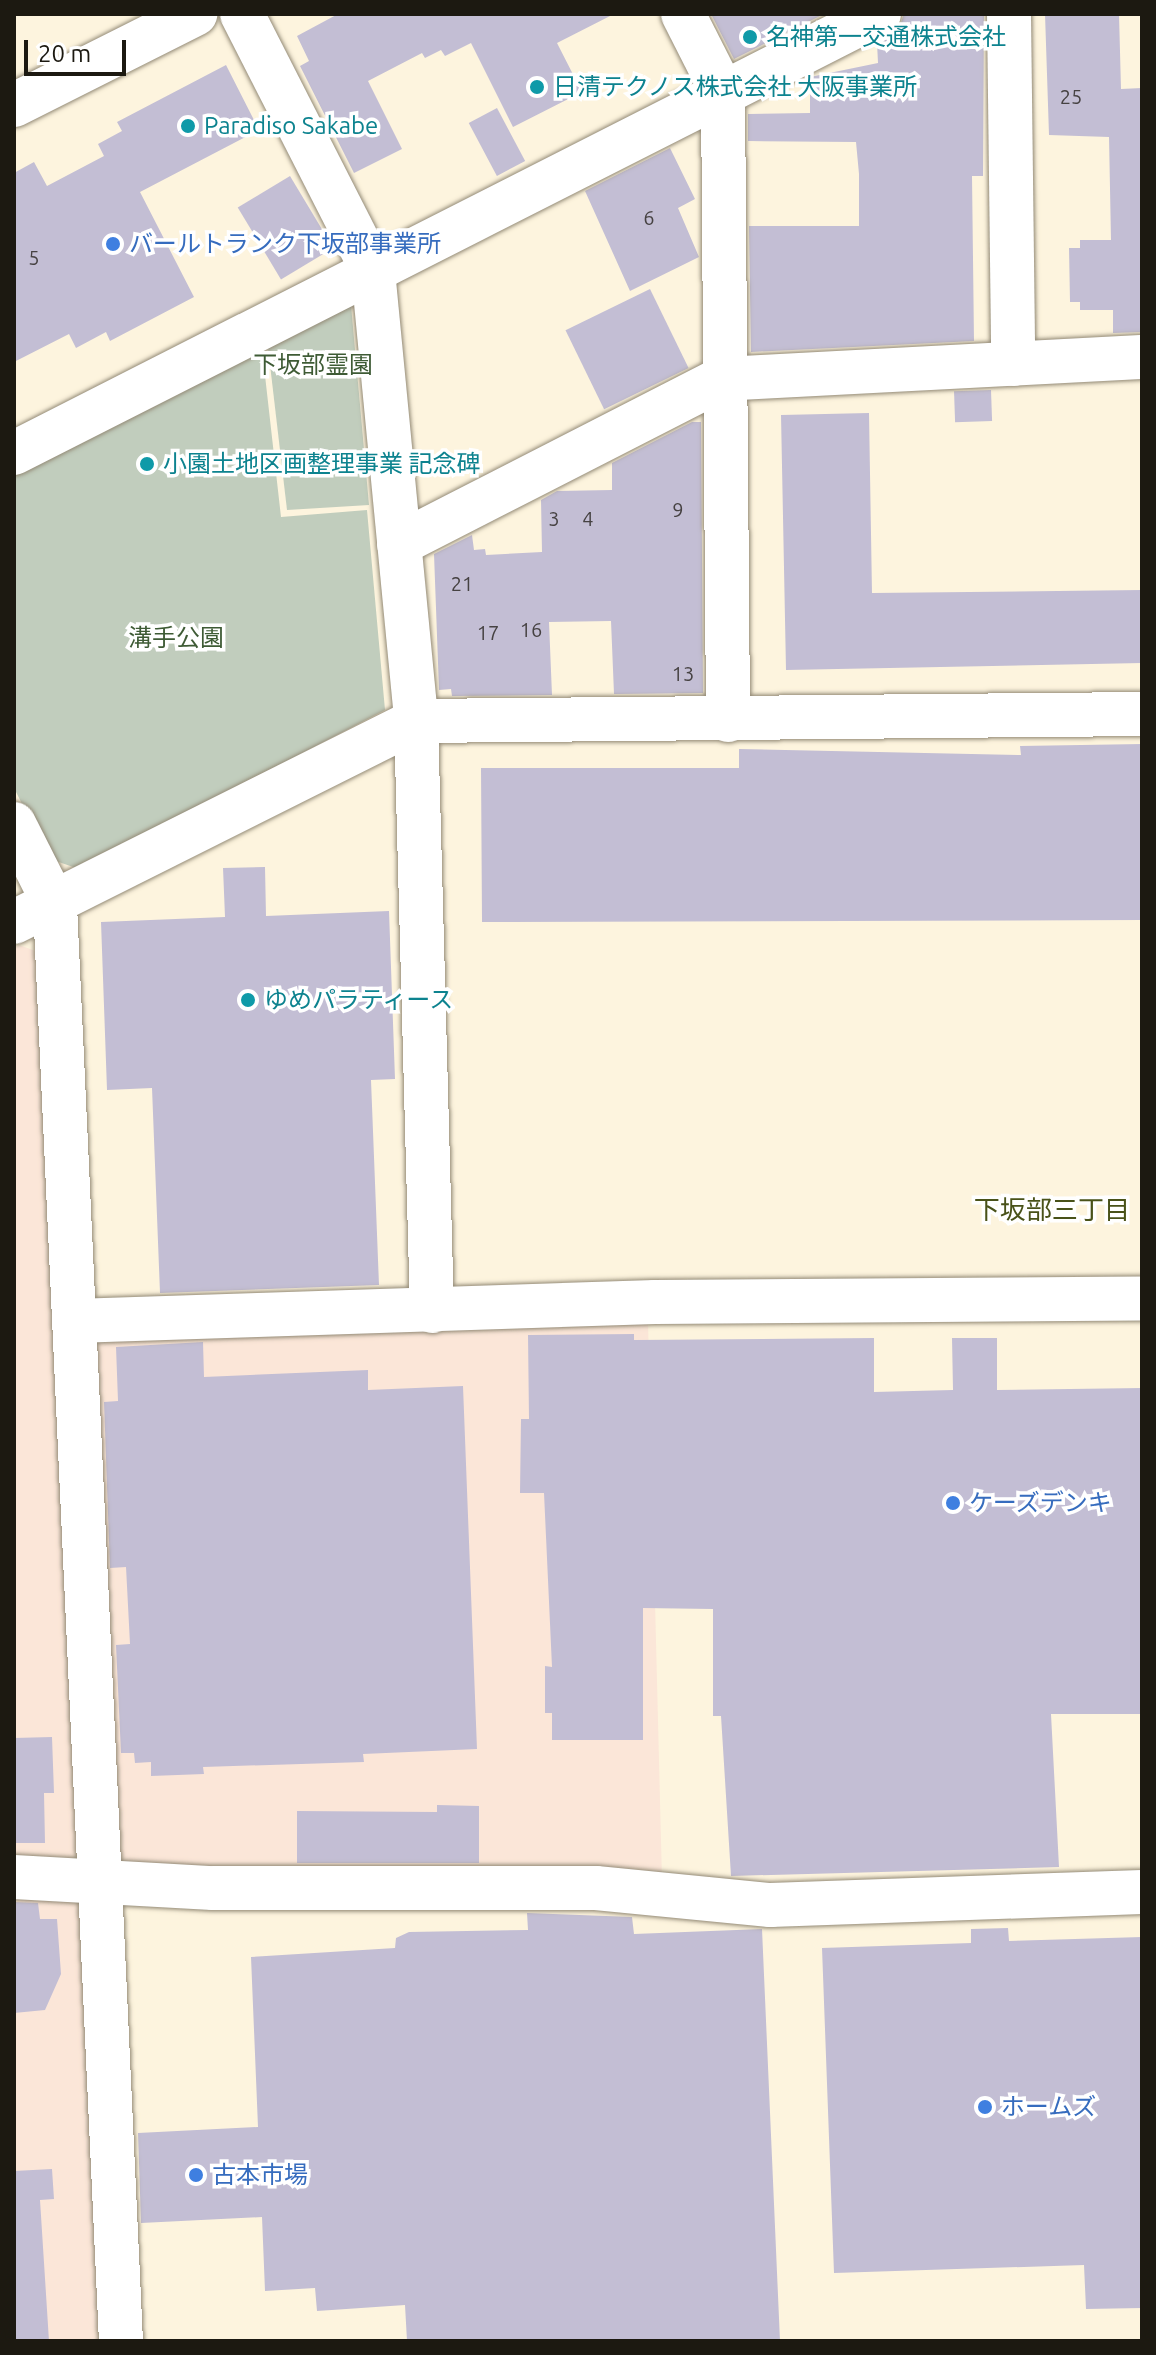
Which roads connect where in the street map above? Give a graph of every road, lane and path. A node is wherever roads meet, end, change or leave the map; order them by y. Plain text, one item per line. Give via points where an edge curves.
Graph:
1 (195, 14) edge
2 (242, 14) edge
3 (683, 14) edge
4 (879, 14) edge
5 (1009, 14) edge
6 (723, 93) junction
7 (14, 105) edge
8 (373, 271) junction
9 (1142, 357) edge
10 (1013, 364) junction
11 (722, 379) junction
12 (14, 453) edge
13 (399, 544) junction
14 (1142, 714) edge
15 (728, 720) junction
16 (416, 721) junction
17 (14, 824) edge
18 (55, 903) junction
19 (14, 922) edge
20 (1142, 1299) edge
21 (432, 1311) junction
22 (74, 1321) junction
23 (14, 1877) edge
24 (100, 1881) junction
25 (1142, 1892) edge
26 (121, 2341) edge

1 - 7 street
2 - 8 street
3 - 6 street
4 - 6 street
5 - 10 street
6 - 8 street
6 - 11 street
8 - 12 street
8 - 13 street
9 - 10 street
10 - 11 street
11 - 13 street
11 - 15 street
13 - 16 street
14 - 15 street
15 - 16 street
16 - 18 street
16 - 21 street
17 - 18 street
18 - 19 street
18 - 22 street
20 - 21 street via 655,1302
21 - 22 street
22 - 24 street
23 - 24 street
24 - 25 street via 229,1888 596,1888 770,1905
24 - 26 street

